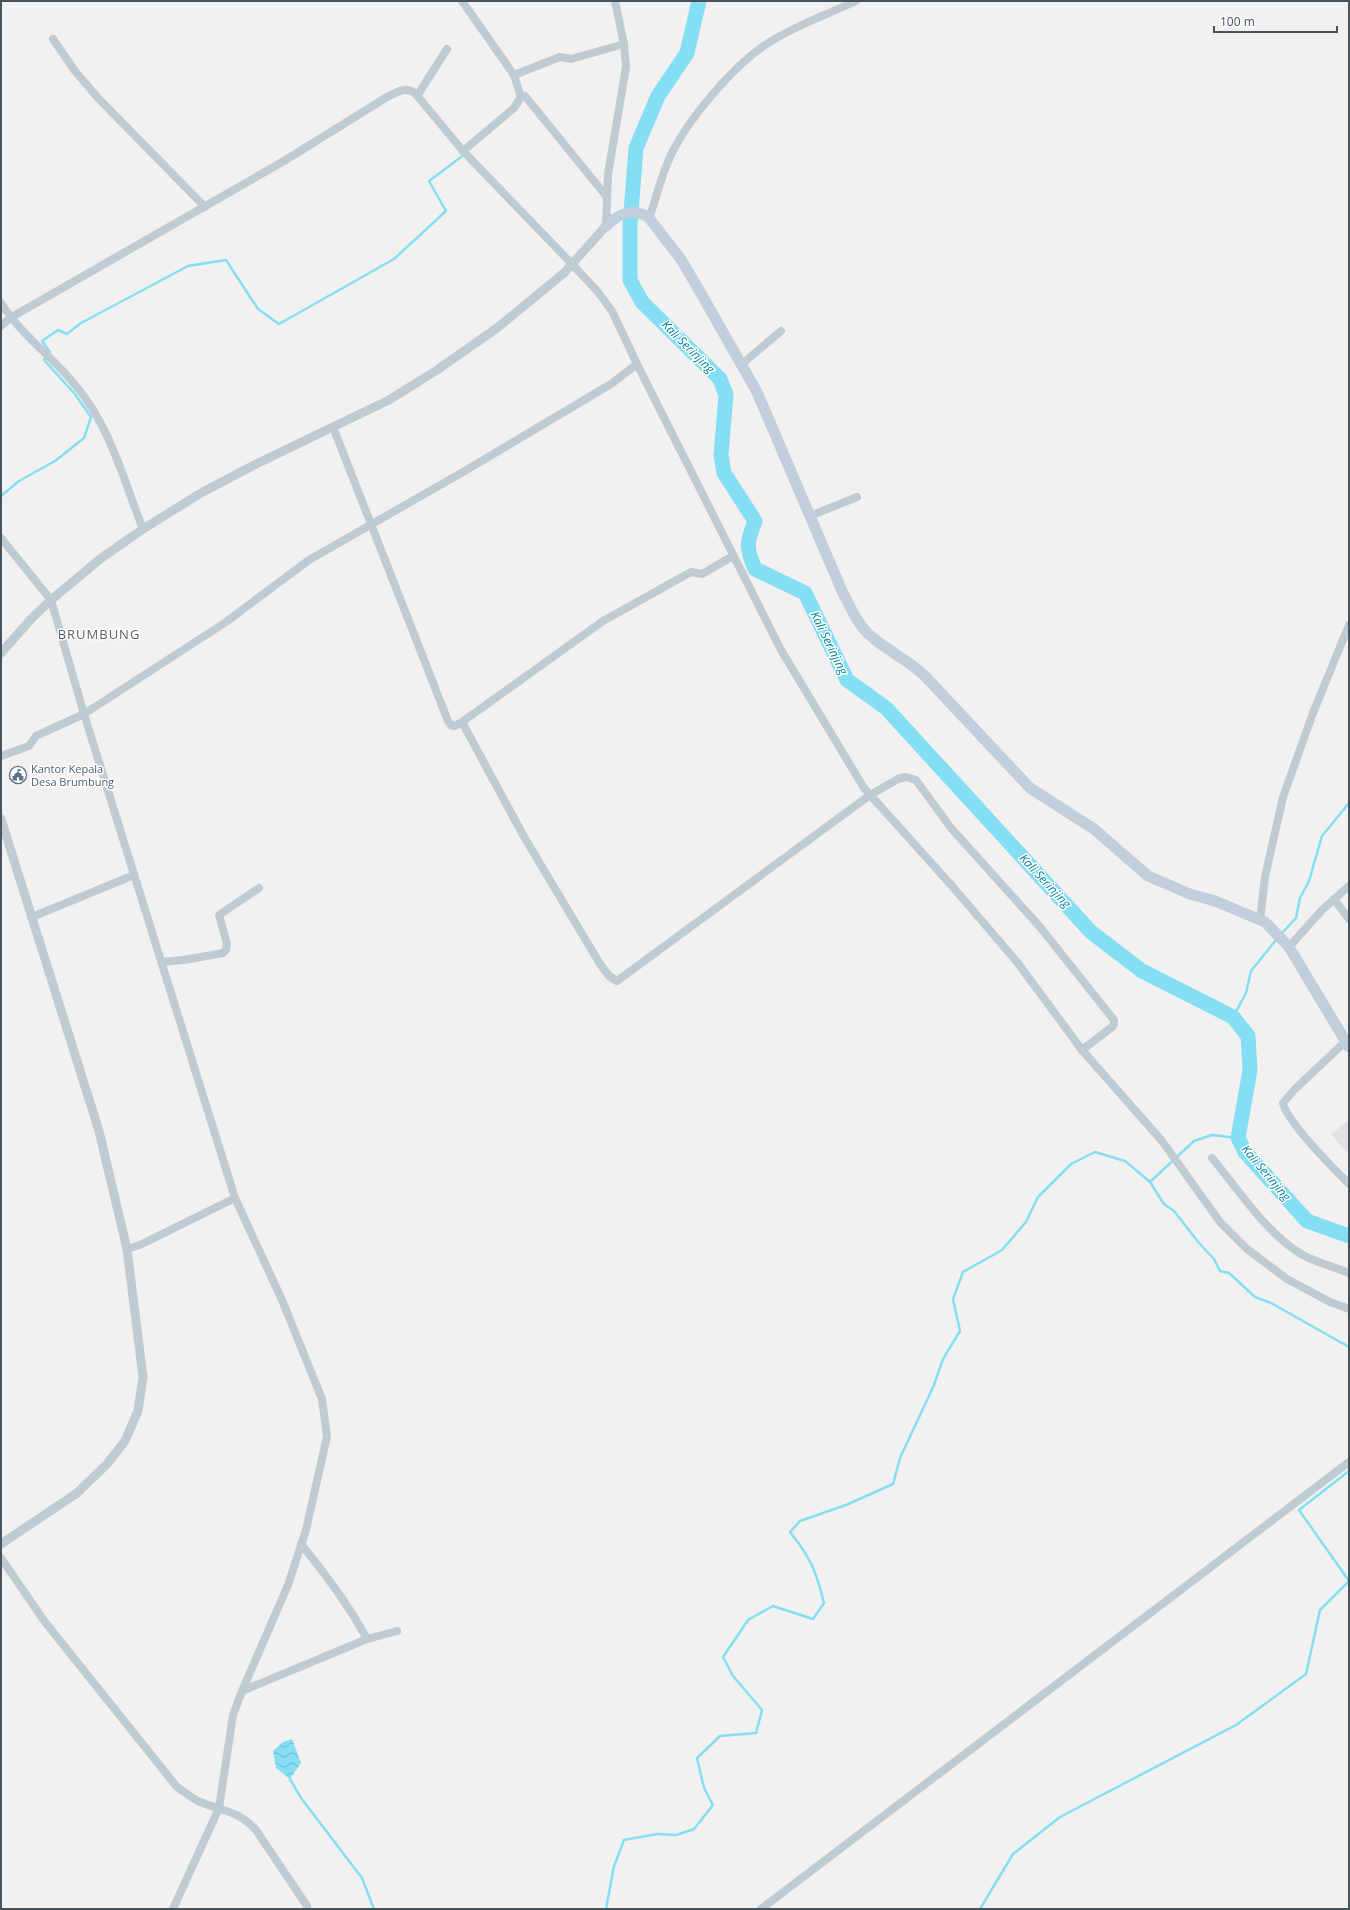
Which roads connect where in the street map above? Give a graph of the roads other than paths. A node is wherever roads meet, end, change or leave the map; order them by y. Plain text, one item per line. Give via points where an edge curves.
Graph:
1 (462, 1) edge
2 (615, 1) edge
3 (856, 1) edge
4 (53, 39) dead end
5 (624, 44) junction
6 (447, 49) dead end
7 (515, 75) junction
8 (417, 96) junction
9 (522, 97) junction
10 (465, 153) junction
11 (606, 197) junction
12 (205, 207) junction
13 (649, 218) junction
14 (606, 226) junction
15 (572, 264) junction
16 (1, 303) edge
17 (10, 318) junction
18 (1, 326) edge
19 (781, 331) dead end
20 (637, 364) junction
21 (742, 364) junction
22 (333, 427) junction
23 (857, 497) dead end
24 (810, 516) junction
25 (372, 525) junction
26 (143, 529) junction
27 (1, 538) edge
28 (733, 556) junction
29 (51, 600) junction
30 (1349, 625) edge
31 (1, 653) edge
32 (84, 714) junction
33 (462, 722) junction
34 (1, 756) edge
35 (870, 795) junction
36 (2, 824) edge
37 (134, 875) junction
38 (1349, 886) edge
39 (259, 888) dead end
40 (1334, 899) junction
41 (32, 917) junction
42 (1349, 919) edge
43 (1260, 920) junction
44 (1287, 945) junction
45 (162, 962) junction
46 (1348, 1044) edge
47 (1082, 1050) junction
48 (1212, 1158) dead end
49 (1349, 1184) edge
50 (235, 1198) junction
51 (127, 1249) junction
52 (1349, 1273) edge
53 (1349, 1309) edge
54 (1349, 1462) edge
55 (1, 1544) edge
56 (301, 1544) junction
57 (1, 1558) edge
58 (397, 1630) dead end
59 (367, 1639) junction
60 (242, 1691) junction
61 (219, 1808) junction
62 (307, 1906) dead end
63 (173, 1909) edge
64 (761, 1909) edge

1 - 7 street
2 - 5 street
3 - 13 street via 769,43 751,56 724,83 694,118 671,153
4 - 12 street via 98,98
5 - 7 street via 571,59 560,57
5 - 11 street via 624,87 610,160
6 - 8 street
7 - 9 street
8 - 10 street
8 - 12 street via 411,90 400,90
9 - 10 street via 514,108
9 - 11 street via 525,96
10 - 15 street
11 - 14 street
12 - 17 street
13 - 14 main road via 638,213 624,214
13 - 21 main road via 684,264
14 - 15 street
15 - 20 street via 612,311
15 - 22 street via 531,302 438,370 389,400
16 - 17 street
17 - 18 street
17 - 26 street via 77,386 100,422
19 - 21 street
20 - 25 street via 611,384
20 - 28 street
21 - 24 main road via 757,392
22 - 25 street
22 - 26 street via 201,493
23 - 24 street
24 - 43 main road via 842,591 864,629 871,637 912,663 1030,788 1094,829 1148,876
25 - 32 street via 309,560 226,622
25 - 33 street via 448,721 455,726
26 - 29 street via 100,559
27 - 29 street
28 - 33 street via 702,574 691,572 603,621
28 - 35 street via 781,650 857,779
29 - 31 street
29 - 32 street
30 - 43 street via 1283,797 1265,877
32 - 34 street via 36,736 30,746
32 - 37 street
33 - 35 street via 523,835 600,964 609,976 618,981
35 - 47 street via 1017,962
35 - 47 street via 898,779 906,777 916,780 951,828 1040,927 1114,1020 1112,1027
36 - 41 street
37 - 41 street
37 - 45 street
38 - 40 street
39 - 45 street via 219,915 227,944 226,950 184,960
40 - 42 street
40 - 44 street
41 - 51 street via 99,1131
43 - 44 main road
44 - 46 main road
45 - 50 street
46 - 49 street via 1300,1083 1283,1103 1308,1139
47 - 53 street via 1182,1168 1220,1222 1247,1249 1287,1279
48 - 52 street via 1264,1221 1288,1245 1313,1260
50 - 51 street
50 - 56 street via 282,1300 298,1345 322,1399 327,1436
51 - 55 street via 143,1377 138,1411 124,1441 107,1464 77,1492
54 - 64 street
56 - 59 street via 337,1590
56 - 60 street via 288,1585
57 - 61 street via 45,1622 178,1787 198,1800
58 - 59 street
59 - 60 street
60 - 61 street via 233,1715
61 - 62 street via 247,1820 256,1830
61 - 63 street

